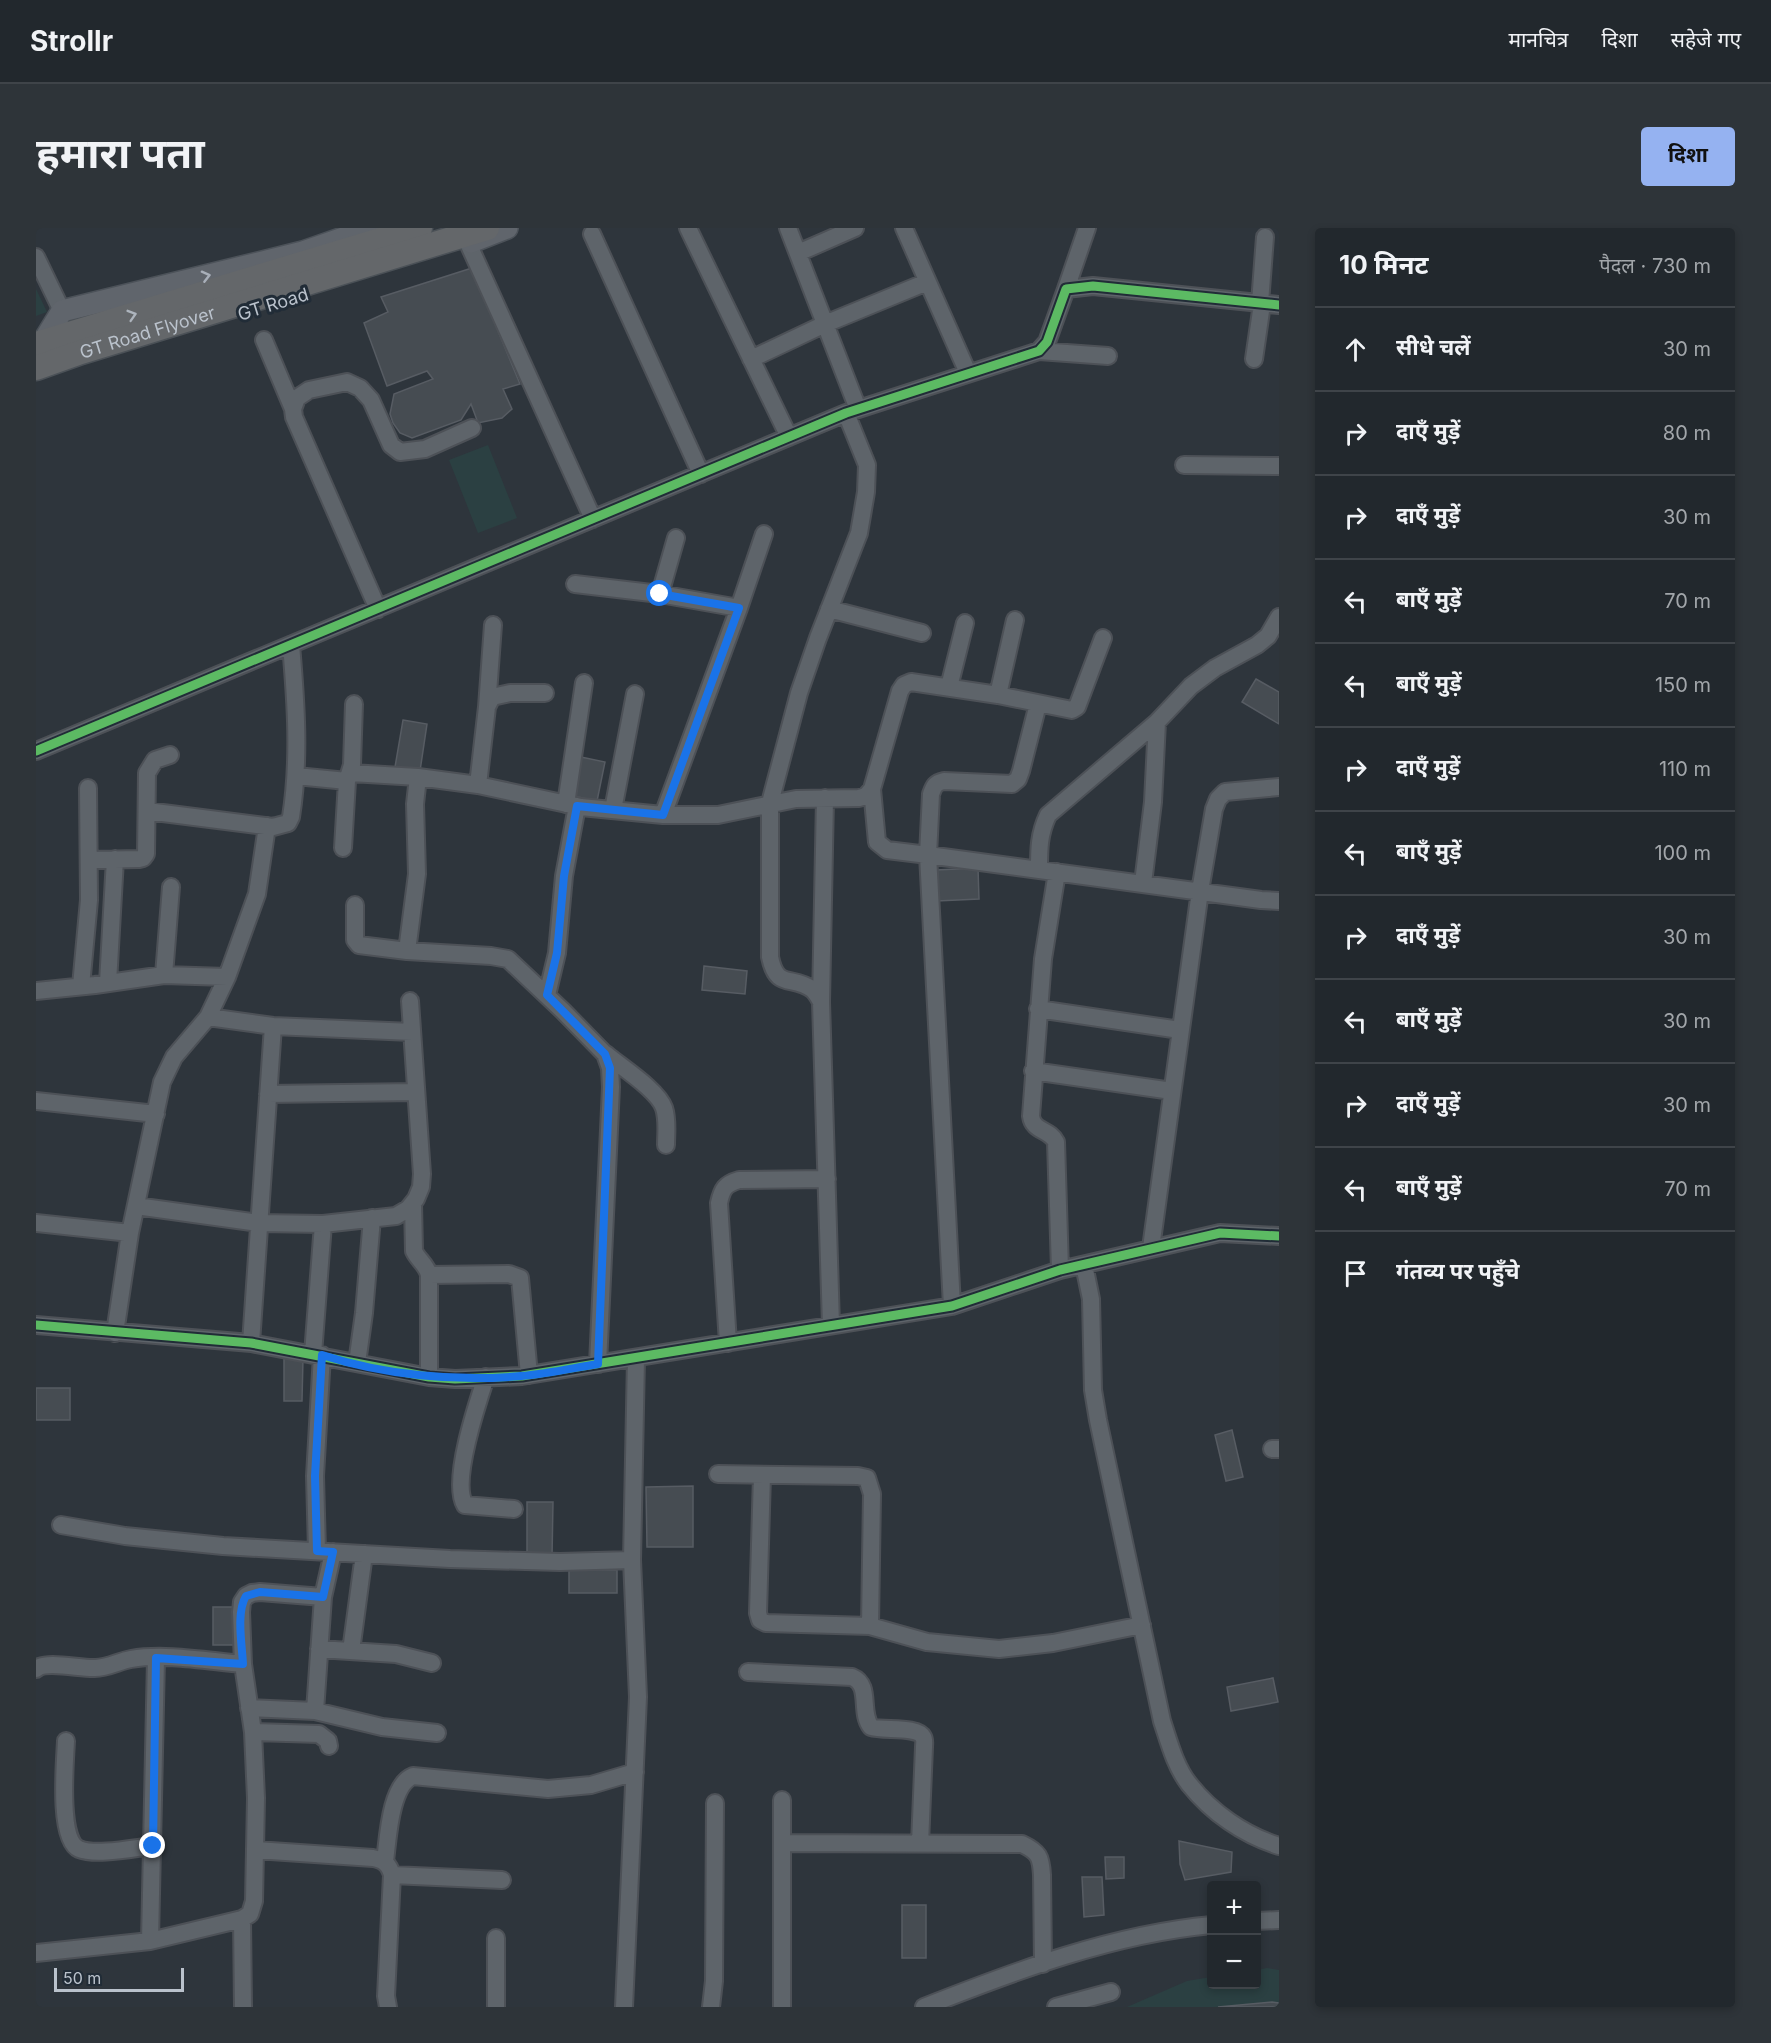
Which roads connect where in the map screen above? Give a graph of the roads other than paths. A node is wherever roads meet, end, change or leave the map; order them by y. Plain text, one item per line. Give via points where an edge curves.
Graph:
1 (372, 228) edge
2 (420, 228) edge
3 (486, 228) edge
4 (507, 228) edge
5 (688, 228) edge
6 (788, 228) edge
7 (855, 228) edge
8 (904, 228) edge
9 (1087, 228) edge
10 (592, 234) dead end
11 (1265, 237) dead end
12 (468, 243) junction
13 (798, 252) junction
14 (36, 257) edge
15 (927, 282) junction
16 (1066, 289) junction
17 (1267, 304) edge
18 (62, 311) junction
19 (825, 324) junction
20 (264, 340) dead end
21 (79, 342) junction
22 (1039, 351) junction
23 (41, 355) edge
24 (1108, 356) dead end
25 (751, 359) junction
26 (1254, 359) dead end
27 (968, 373) junction
28 (293, 408) junction
29 (852, 411) junction
30 (472, 428) dead end
31 (789, 437) junction
32 (1184, 465) dead end
33 (1279, 466) edge
34 (701, 474) junction
35 (592, 519) junction
36 (764, 534) dead end
37 (676, 538) dead end
38 (575, 584) dead end
39 (660, 594) junction
40 (739, 608) junction
41 (378, 609) junction
42 (829, 609) junction
43 (1279, 617) edge
44 (1015, 620) dead end
45 (965, 623) dead end
46 (493, 625) dead end
47 (922, 633) dead end
48 (1103, 638) dead end
49 (291, 645) junction
50 (584, 683) dead end
51 (949, 687) junction
52 (545, 693) dead end
53 (635, 694) dead end
54 (998, 695) junction
55 (354, 704) dead end
56 (1038, 704) junction
57 (487, 707) junction
58 (1157, 723) junction
59 (36, 751) edge
60 (170, 755) dead end
61 (296, 776) junction
62 (349, 777) junction
63 (418, 777) junction
64 (478, 785) junction
65 (1279, 787) edge
66 (88, 788) dead end
67 (872, 789) junction
68 (825, 798) junction
69 (770, 803) junction
70 (572, 805) junction
71 (613, 810) junction
72 (147, 811) junction
73 (663, 815) junction
74 (267, 826) junction
75 (343, 848) dead end
76 (928, 855) junction
77 (115, 859) junction
78 (89, 860) junction
79 (1039, 869) junction
80 (1057, 872) junction
81 (1143, 883) junction
82 (171, 887) dead end
83 (1200, 891) junction
84 (1279, 901) edge
85 (355, 905) dead end
86 (407, 951) junction
87 (164, 975) junction
88 (227, 977) junction
89 (108, 983) junction
90 (81, 986) junction
91 (36, 991) edge
92 (547, 995) junction
93 (410, 1001) dead end
94 (821, 1002) junction
95 (1038, 1009) junction
96 (208, 1017) junction
97 (273, 1026) junction
98 (1180, 1030) junction
99 (412, 1032) junction
100 (605, 1054) junction
101 (1033, 1071) junction
102 (1172, 1091) junction
103 (417, 1092) junction
104 (268, 1094) junction
105 (36, 1101) edge
106 (156, 1114) junction
107 (666, 1145) dead end
108 (827, 1179) junction
109 (413, 1203) junction
110 (136, 1206) junction
111 (372, 1218) junction
112 (36, 1223) edge
113 (259, 1223) junction
114 (323, 1224) junction
115 (130, 1233) junction
116 (1279, 1236) edge
117 (1151, 1248) junction
118 (1084, 1265) junction
119 (1060, 1270) junction
120 (429, 1275) junction
121 (952, 1306) junction
122 (36, 1324) edge
123 (831, 1325) junction
124 (115, 1333) junction
125 (251, 1343) junction
126 (728, 1343) junction
127 (317, 1354) junction
128 (636, 1358) junction
129 (357, 1364) junction
130 (598, 1364) junction
131 (530, 1375) junction
132 (429, 1377) junction
133 (486, 1377) junction
134 (718, 1474) dead end
135 (762, 1474) junction
136 (514, 1509) dead end
137 (61, 1525) dead end
138 (325, 1551) junction
139 (364, 1554) junction
140 (632, 1560) junction
141 (323, 1597) junction
142 (1142, 1625) junction
143 (870, 1626) junction
144 (319, 1649) junction
145 (351, 1651) junction
146 (156, 1658) junction
147 (432, 1663) dead end
148 (243, 1664) junction
149 (36, 1669) edge
150 (748, 1672) dead end
151 (249, 1708) junction
152 (315, 1710) junction
153 (253, 1732) junction
154 (437, 1733) dead end
155 (66, 1741) dead end
156 (329, 1746) dead end
157 (635, 1772) junction
158 (782, 1800) dead end
159 (715, 1803) dead end
160 (783, 1844) junction
161 (920, 1844) junction
162 (153, 1846) junction
163 (1279, 1846) edge
164 (256, 1850) junction
165 (388, 1868) junction
166 (502, 1880) dead end
167 (242, 1919) junction
168 (1279, 1920) edge
169 (1261, 1921) edge
170 (1207, 1926) edge
171 (496, 1938) dead end
172 (150, 1941) junction
173 (36, 1953) edge
174 (1043, 1964) junction
175 (1111, 1992) dead end
176 (243, 2007) edge
177 (388, 2007) edge
178 (496, 2007) edge
179 (624, 2007) edge
180 (711, 2007) edge
181 (782, 2007) edge
182 (924, 2007) edge
183 (1056, 2007) edge

18 -> 1 main road via 303,252
21 -> 2 highway, GT Road Flyover
3 - 21 highway, GT Road Flyover
4 - 12 main road, GT Road
5 - 25 street
6 - 13 street
7 - 13 street
8 - 15 street
9 - 16 street
10 - 34 street
11 - 17 street
12 - 23 main road, GT Road via 87,362
12 - 35 street
13 - 19 street
14 - 18 street
15 - 19 street
15 - 27 street
16 - 17 street via 1093,286
16 - 22 street via 1047,342
17 - 26 street
18 - 23 main road
19 - 25 street
19 - 29 street
20 - 28 street
21 - 23 highway, GT Road Flyover
22 - 24 street
22 - 27 street
25 - 31 street
27 - 29 street
28 - 30 street via 297,398 309,390 347,382 371,400 391,445 400,452 425,449
28 - 41 street
29 - 31 street
29 - 42 street via 867,465 866,492 859,533
31 - 34 street
32 - 33 street
34 - 35 street
35 - 41 street
36 - 40 street
37 - 39 street
38 - 39 street
39 - 40 street
40 - 73 street
41 - 49 street
42 - 47 street
42 - 69 street via 799,693
43 - 58 street via 1268,636 1191,686
44 - 54 street
45 - 51 street
46 - 57 street
48 - 56 street via 1077,707 1066,710
49 - 59 street
49 - 61 street
50 - 70 street
51 - 54 street
51 - 67 street via 904,684
52 - 57 street via 497,695
53 - 71 street
54 - 56 street
55 - 62 street
56 - 76 street via 1021,771 1012,784 944,781 934,786
57 - 64 street
58 - 79 street via 1048,815 1039,843
58 - 81 street
60 - 72 street via 155,760 147,772
61 - 62 street
61 - 74 street via 288,823
62 - 63 street
62 - 75 street
63 - 64 street
63 - 86 street via 417,874
64 - 70 street
65 - 83 street via 1225,792 1218,799
66 - 78 street
67 - 68 street via 859,798
67 - 76 street via 877,842 886,850
68 - 69 street
68 - 94 street
69 - 73 street via 718,815
69 - 94 street via 773,970 782,980 814,991
70 - 71 street
70 - 92 street via 557,953
71 - 73 street
72 - 74 street
72 - 77 street via 146,854 143,858
74 - 88 street via 257,894
76 - 79 street
76 - 121 street
77 - 78 street
77 - 89 street
78 - 90 street
79 - 80 street
80 - 81 street
80 - 95 street
81 - 83 street
82 - 87 street
83 - 84 street
83 - 98 street
85 - 86 street via 355,940 359,945
86 - 92 street via 508,959
87 - 88 street
87 - 89 street
88 - 96 street
89 - 90 street
90 - 91 street
92 - 100 street
93 - 99 street
94 - 108 street
95 - 98 street
95 - 101 street
96 - 97 street
96 - 106 street via 174,1057 162,1082
97 - 99 street
97 - 104 street
98 - 102 street
99 - 103 street
100 - 107 street via 663,1105
100 - 130 street via 611,1087
101 - 102 street
101 - 119 street via 1032,1122 1056,1142
102 - 117 street
103 - 104 street
103 - 109 street via 422,1174
104 - 113 street
105 - 106 street
106 - 110 street
108 - 123 street
108 - 126 street via 739,1180 726,1185 719,1203
109 - 111 street via 396,1215
109 - 120 street via 414,1251
110 - 113 street
110 - 115 street
111 - 114 street
111 - 129 street
112 - 115 street
113 - 114 street
113 - 125 street
114 - 127 street
115 - 124 street
116 - 117 street via 1220,1233
117 - 118 street
118 - 119 street
118 - 142 street via 1093,1317 1096,1410
119 - 121 street
120 - 131 street via 509,1274 520,1278
120 - 132 street
121 - 123 street
122 - 124 street
123 - 126 street
124 - 125 street
125 - 127 street
126 - 128 street
127 - 129 street
127 - 138 street via 315,1476
128 - 130 street
128 - 140 street
129 - 132 street
130 - 131 street
131 - 133 street
132 - 133 street
133 - 136 street via 468,1441 462,1498 465,1505 474,1507
134 - 135 street
135 - 143 street via 867,1478 872,1494
135 - 143 street via 760,1620
137 - 138 street via 223,1546
138 - 139 street
138 - 141 street
139 - 140 street via 560,1562
139 - 145 street
140 - 157 street via 638,1697
141 - 144 street
141 - 148 street via 260,1592 246,1596 241,1612
142 - 143 street via 1053,1643 999,1649 927,1642
142 - 163 street via 1162,1721 1188,1783 1217,1813 1255,1838
144 - 145 street
144 - 152 street
145 - 147 street via 396,1654
146 - 148 street
146 - 149 street via 130,1659 96,1668
146 - 162 street
148 - 151 street
150 - 161 street via 852,1677 862,1685 865,1714 871,1727 919,1733 924,1747
151 - 152 street
151 - 153 street
152 - 154 street via 382,1727
153 - 156 street via 319,1734
153 - 164 street
155 - 162 street via 65,1819 70,1841 81,1850 93,1852
157 - 165 street via 591,1785 548,1788 413,1776 395,1799
157 - 179 street
158 - 160 street
159 - 180 street
160 - 161 street
160 - 181 street
161 - 174 street via 1022,1844 1034,1850 1041,1860
162 - 172 street
164 - 165 street via 373,1858
164 - 167 street via 254,1901 250,1914
165 - 166 street
165 - 177 street
167 - 172 street
167 - 176 street
168 - 169 street
170 - 174 street via 1121,1941
171 - 178 street
172 - 173 street
174 - 182 street
175 - 183 street

